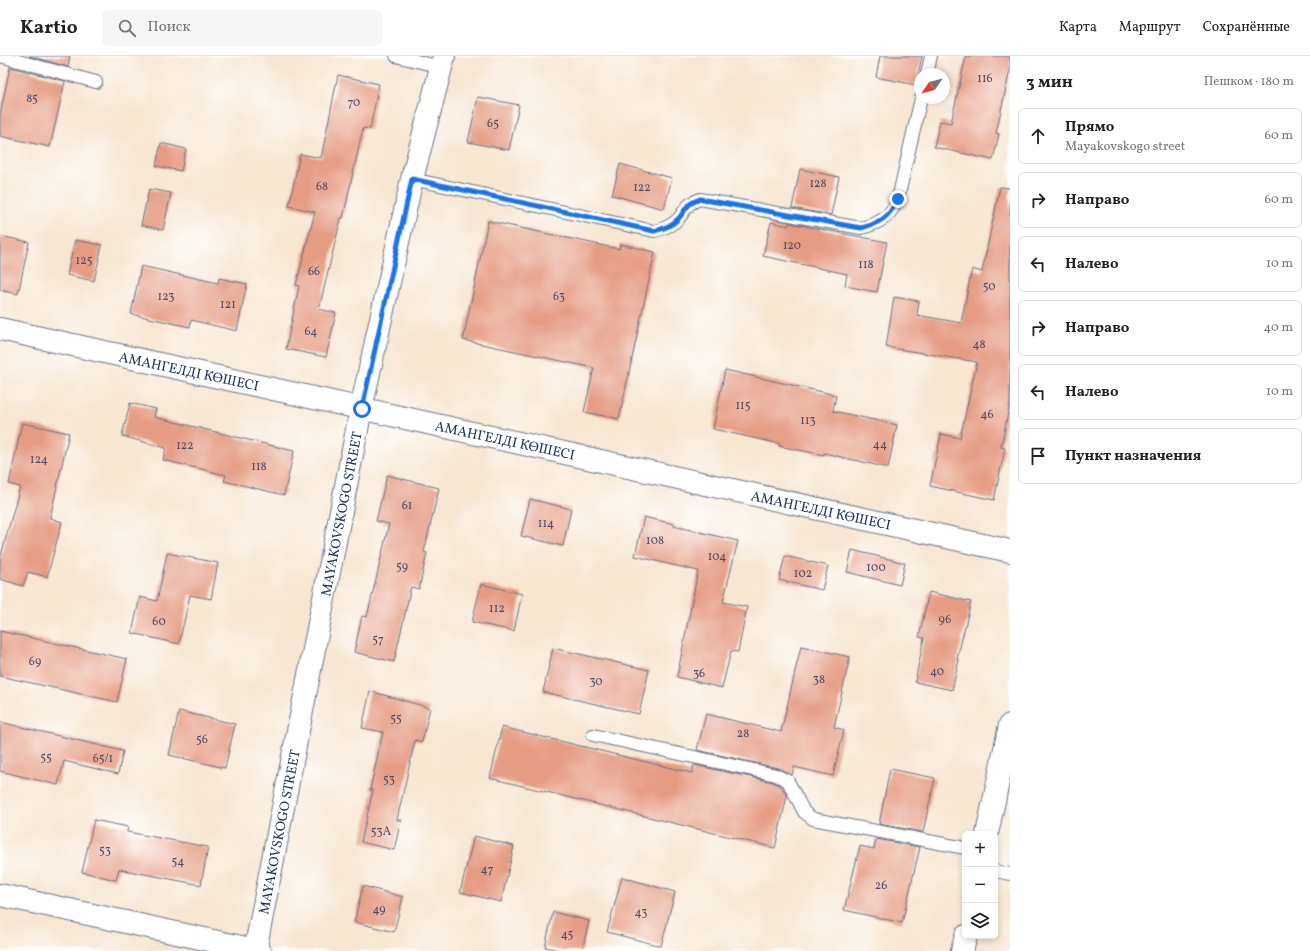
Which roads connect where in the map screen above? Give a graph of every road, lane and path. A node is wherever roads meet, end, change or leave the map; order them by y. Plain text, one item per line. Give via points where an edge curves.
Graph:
1 (0, 56) edge
2 (396, 56) edge
3 (931, 56) edge
4 (442, 62) edge
5 (928, 68) edge
6 (96, 82) dead end
7 (921, 104) edge
8 (412, 179) junction
9 (0, 329) edge
10 (362, 409) junction
11 (1010, 552) edge
12 (1010, 725) edge
13 (593, 735) dead end
14 (988, 831) edge
15 (962, 847) edge
16 (998, 872) edge
17 (1010, 874) edge
18 (0, 896) edge
19 (965, 939) edge
20 (257, 951) edge
21 (962, 951) edge

1 - 6 lane
2 - 4 lane
3 - 5 lane
4 - 8 street, MAYAKOVSKOGO STREET
7 - 8 lane via 894,209 885,219 861,228 700,199 690,203 678,219 667,228 654,231
8 - 10 street, MAYAKOVSKOGO STREET
9 - 10 street, АМАНГЕЛДІ КӨШЕСІ
10 - 11 street, АМАНГЕЛДІ КӨШЕСІ
10 - 20 street, MAYAKOVSKOGO STREET
12 - 14 street
13 - 15 lane via 776,775 788,781 804,812 813,819
16 - 17 lane
18 - 20 street
19 - 21 street

